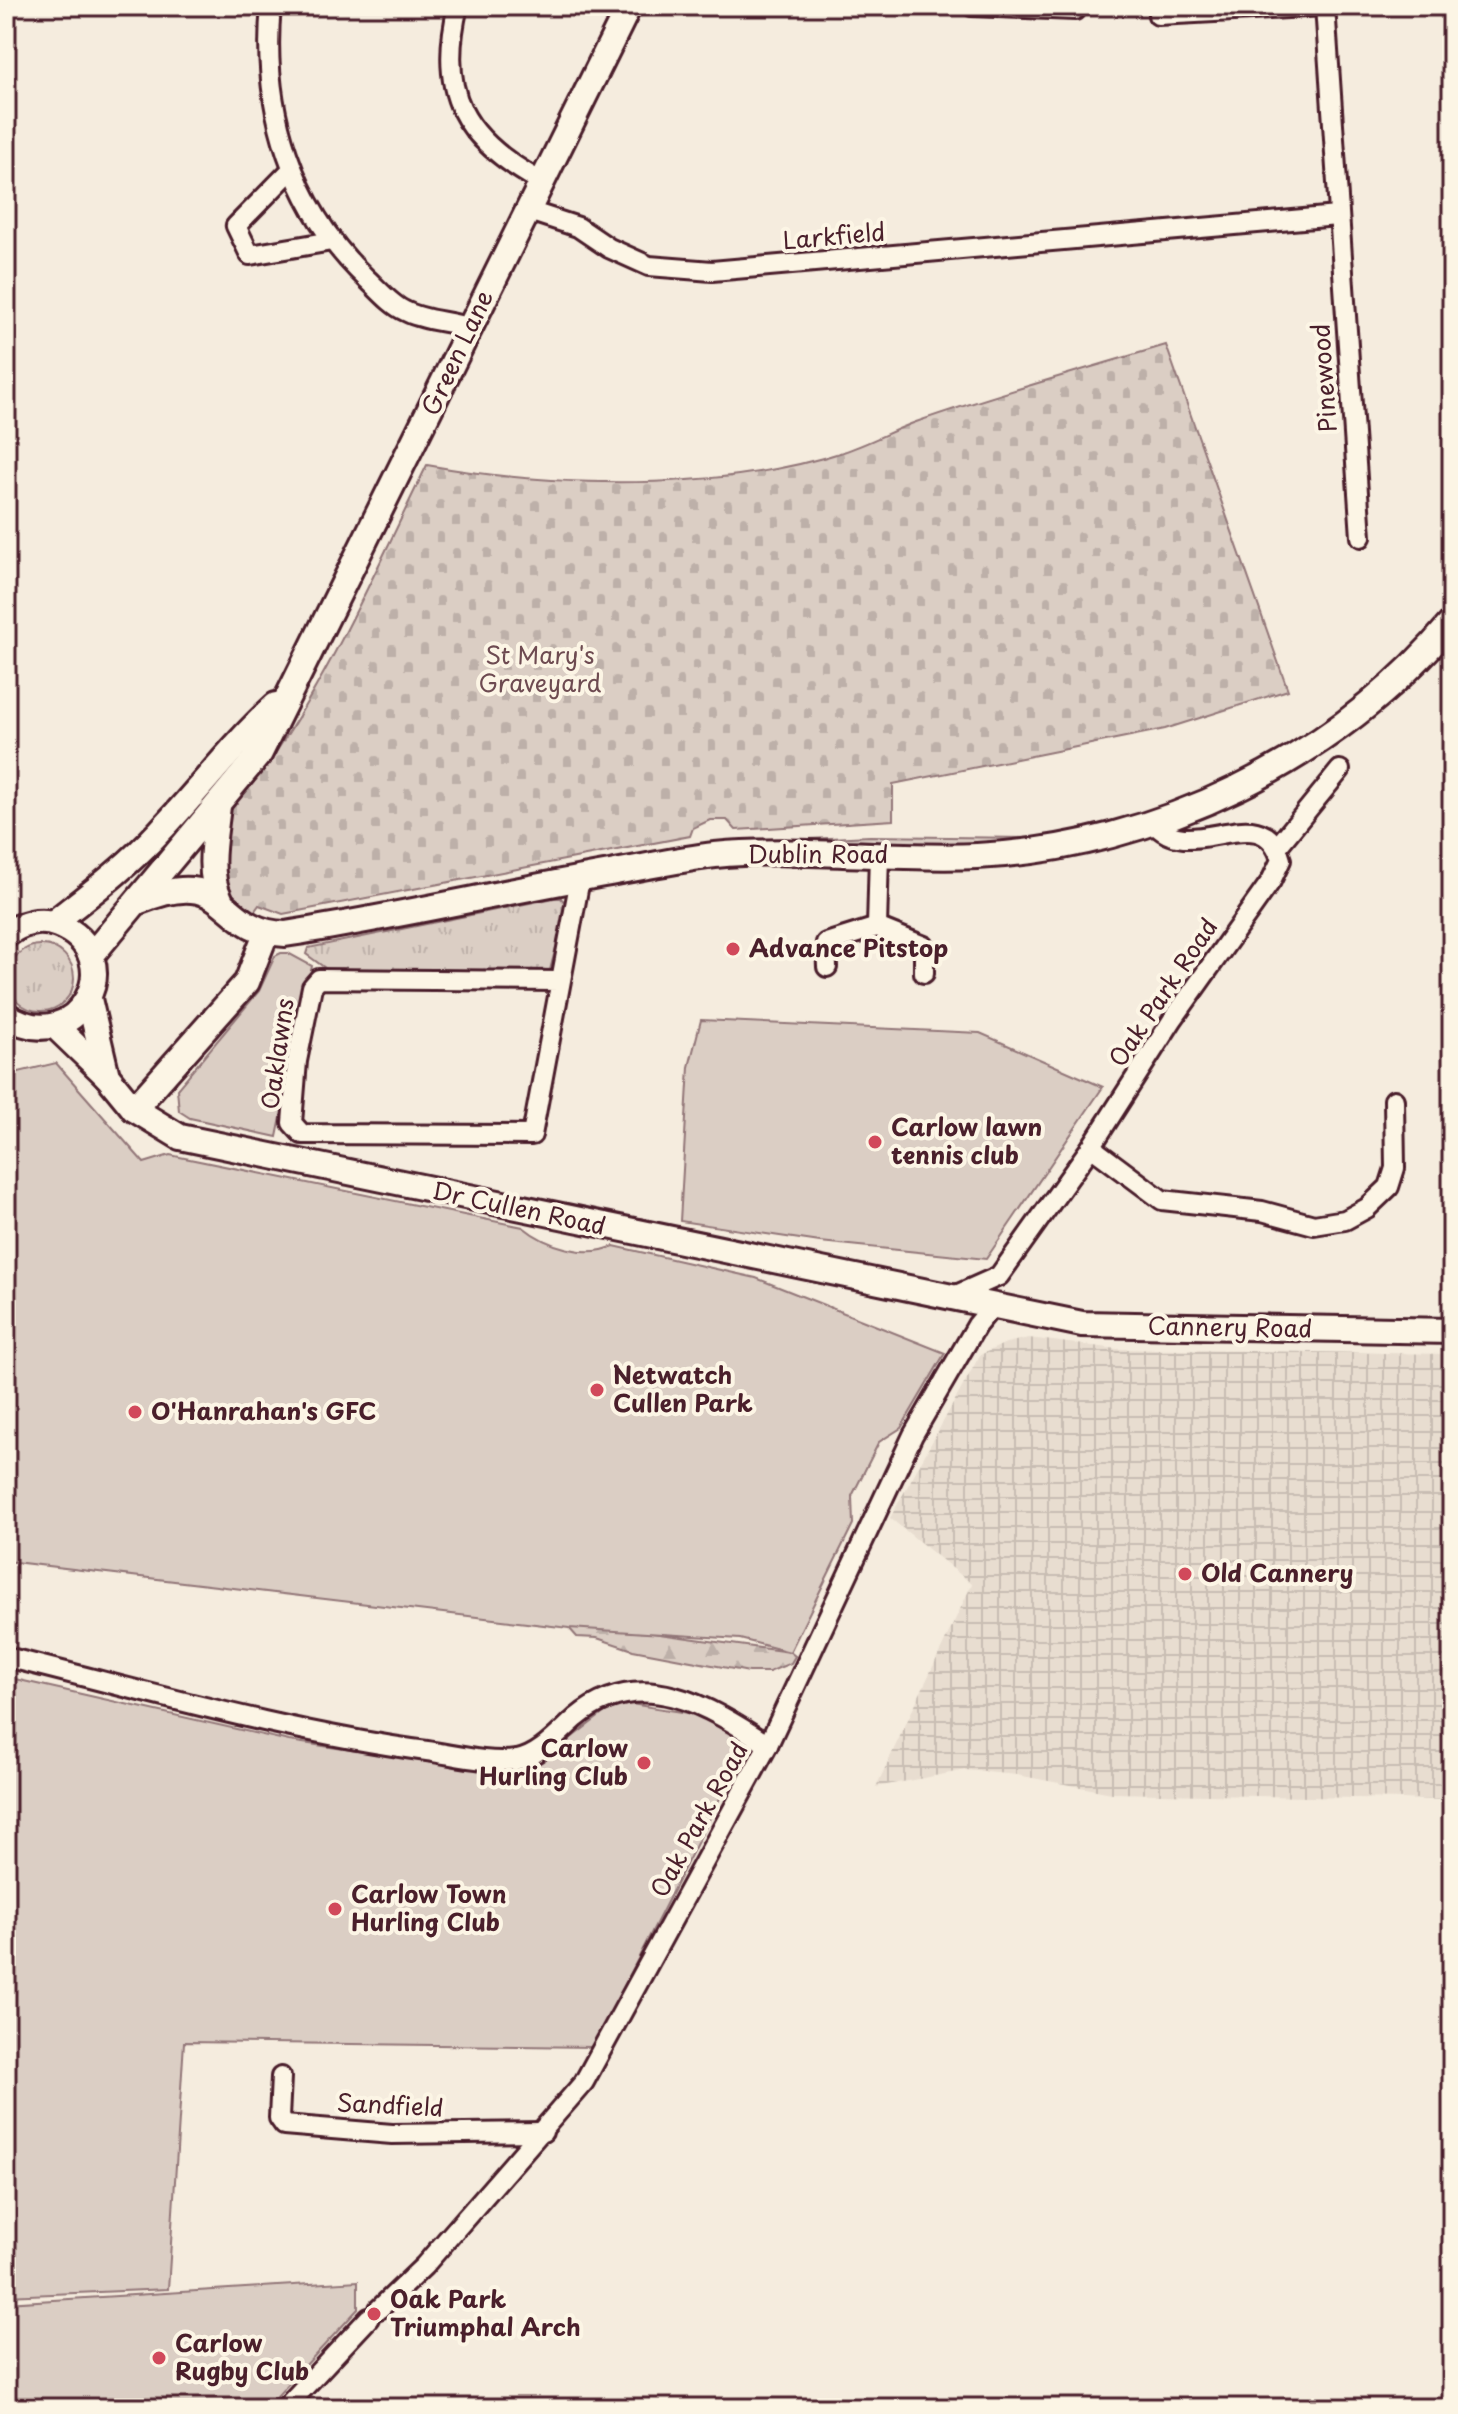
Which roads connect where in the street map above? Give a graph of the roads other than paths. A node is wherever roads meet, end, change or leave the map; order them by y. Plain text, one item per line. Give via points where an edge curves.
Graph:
1 (271, 6) edge
2 (458, 6) edge
3 (629, 6) edge
4 (972, 6) edge
5 (1075, 10) dead end
6 (1158, 15) dead end
7 (292, 169) junction
8 (540, 181) junction
9 (526, 210) junction
10 (1337, 216) junction
11 (332, 241) junction
12 (470, 328) junction
13 (1361, 537) dead end
14 (1452, 622) edge
15 (284, 698) junction
16 (1340, 770) dead end
17 (218, 806) junction
18 (1154, 823) junction
19 (148, 843) junction
20 (1278, 846) junction
21 (879, 854) junction
22 (172, 862) junction
23 (580, 879) junction
24 (218, 895) junction
25 (140, 901) junction
26 (53, 923) junction
27 (877, 927) junction
28 (266, 933) junction
29 (6, 935) edge
30 (91, 956) junction
31 (827, 967) dead end
32 (924, 973) dead end
33 (559, 981) junction
34 (89, 999) junction
35 (6, 1015) edge
36 (55, 1026) junction
37 (107, 1076) junction
38 (1394, 1100) dead end
39 (134, 1109) junction
40 (1091, 1147) junction
41 (999, 1276) junction
42 (954, 1296) junction
43 (1001, 1309) junction
44 (1452, 1331) edge
45 (6, 1657) edge
46 (768, 1745) junction
47 (281, 2077) dead end
48 (543, 2132) junction
49 (285, 2408) edge

1 - 7 street via 272,99
2 - 8 street via 448,47 458,102 488,148
3 - 8 main road, Green Lane
4 - 5 street
6 - 10 street, Pinewood via 1325,6
7 - 11 street
7 - 11 street via 236,226 250,255
8 - 9 main road, Green Lane
9 - 10 street, Larkfield via 578,227 649,266 712,271
9 - 12 main road, Green Lane
10 - 13 street, Pinewood
11 - 12 street via 405,311
12 - 15 main road, Green Lane via 306,664
14 - 18 main road, Dublin Road via 1424,656 1356,717 1264,772
15 - 17 main road via 260,753
15 - 19 main road via 236,741
16 - 20 street
17 - 22 main road
17 - 24 main road via 213,850
18 - 20 street via 1164,835 1182,841 1248,830
18 - 21 main road, Dublin Road via 1026,853
19 - 22 main road
19 - 26 main road
20 - 40 street, Oak Park Road via 1281,860 1271,881
21 - 23 main road, Dublin Road via 714,856
21 - 27 street
22 - 24 main road
22 - 25 main road
23 - 28 main road, Dublin Road via 317,929
23 - 33 street, Oaklawns
24 - 25 main road via 168,889
24 - 28 main road via 251,928
25 - 30 main road
26 - 29 main road via 23,924
26 - 30 main road via 82,941
27 - 31 street via 826,943
27 - 32 street via 924,946
28 - 39 main road via 247,982
30 - 34 main road
33 - 33 street, Oaklawns via 532,1135 302,1134 292,1123 297,1061 312,987 319,979
34 - 36 main road via 69,1020
34 - 37 main road
35 - 36 main road via 38,1028
36 - 37 main road, Dr Cullen Road
37 - 39 main road, Dr Cullen Road
38 - 40 street via 1395,1168 1389,1187 1345,1220 1314,1225 1262,1211 1162,1200
39 - 42 main road, Dr Cullen Road via 180,1137
40 - 41 street, Oak Park Road
41 - 42 street
41 - 43 street
42 - 43 main road, Dr Cullen Road
43 - 44 main road, Cannery Road via 1082,1324
43 - 46 street, Oak Park Road via 977,1325 913,1435
45 - 46 street via 377,1744 500,1761 534,1754 589,1707 615,1693 684,1699 714,1709
46 - 48 street, Oak Park Road via 584,2082
47 - 48 street, Sandfield via 279,2118 284,2125 392,2134
48 - 49 street, Oak Park Road via 424,2266

